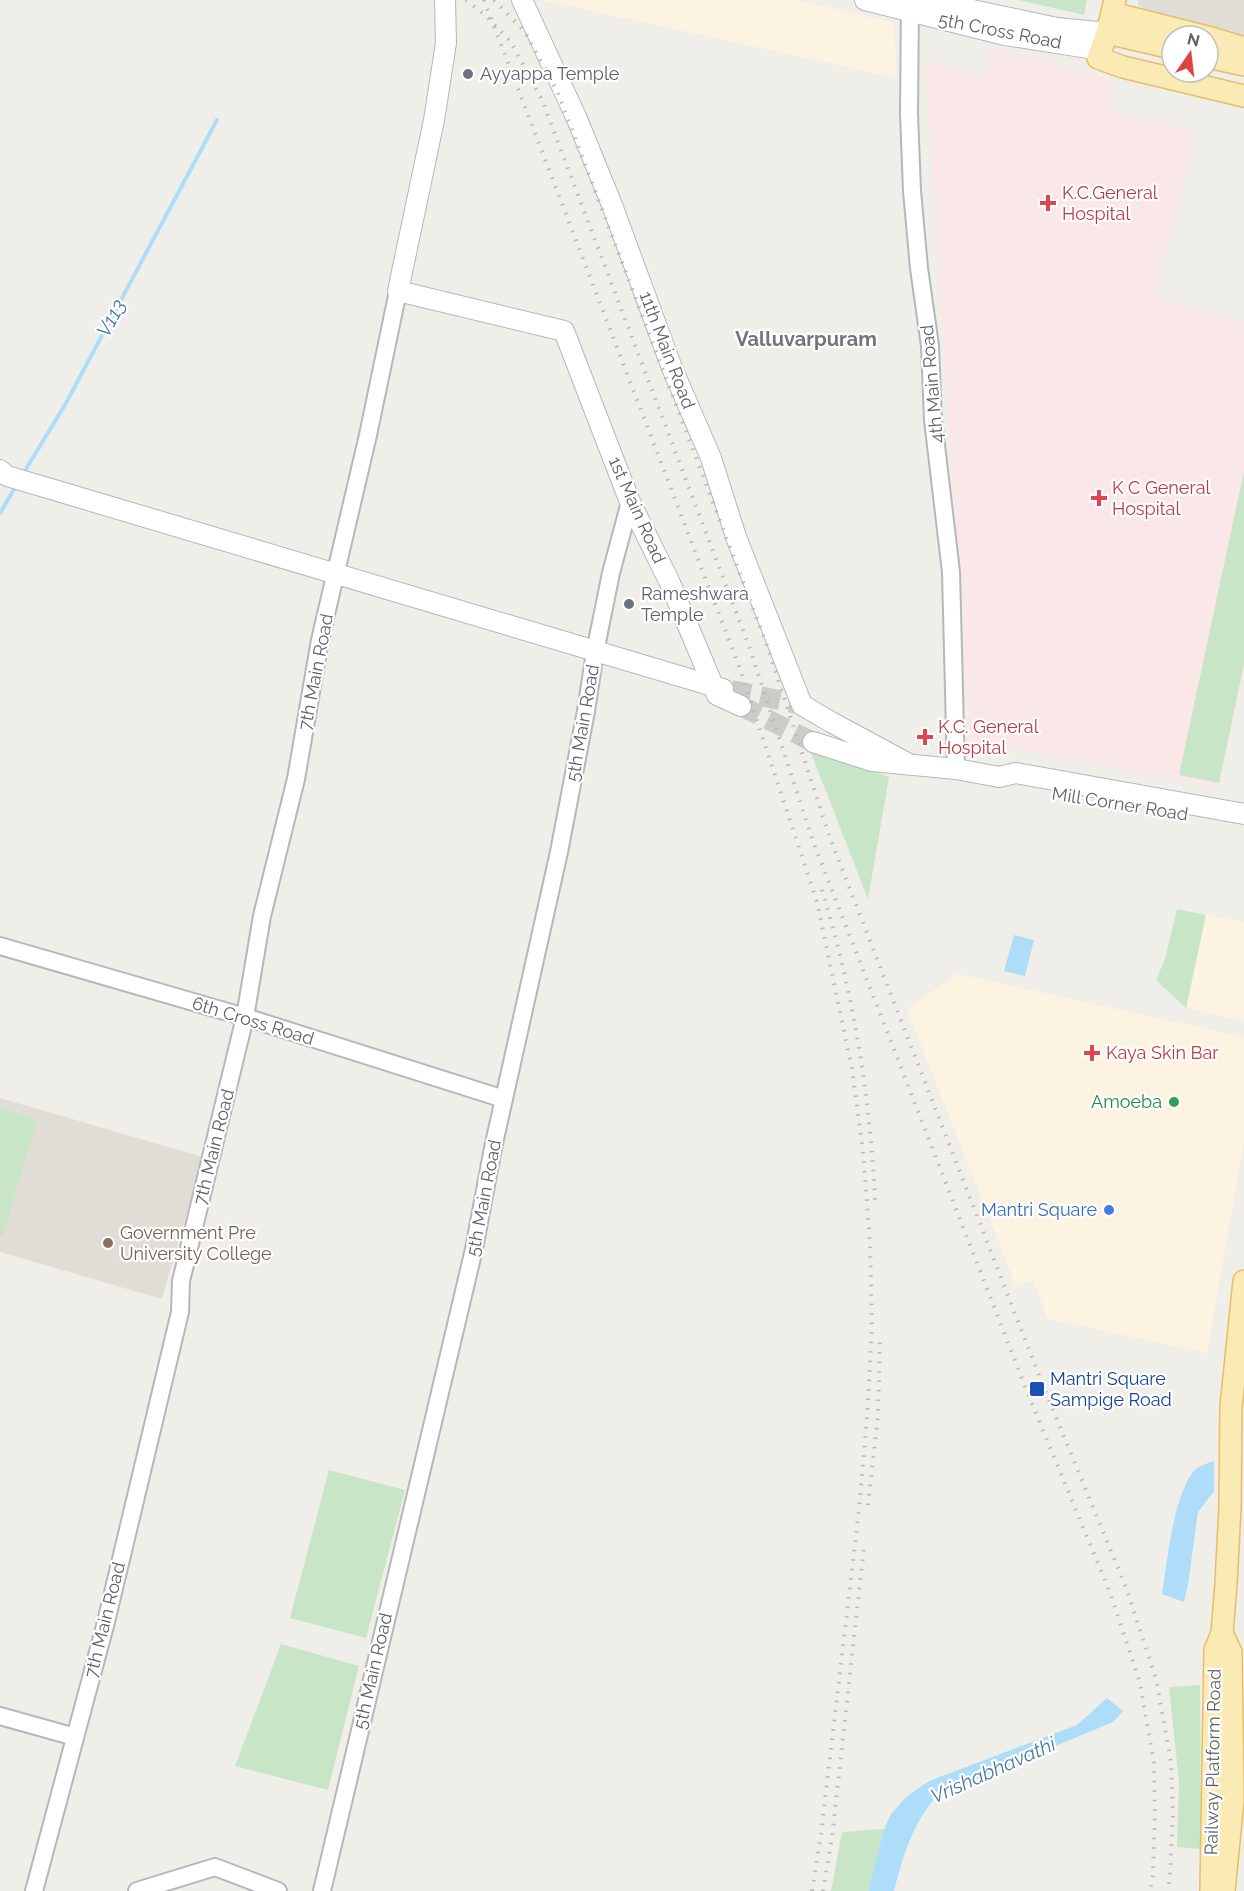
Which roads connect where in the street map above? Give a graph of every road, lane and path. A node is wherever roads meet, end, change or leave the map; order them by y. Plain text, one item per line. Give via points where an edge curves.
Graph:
1 (445, 0) edge
2 (522, 0) edge
3 (865, 0) edge
4 (925, 0) edge
5 (909, 6) edge
6 (1107, 31) edge
7 (1160, 34) edge
8 (1220, 41) edge
9 (1160, 45) edge
10 (1244, 48) edge
11 (1160, 60) edge
12 (1220, 60) edge
13 (1244, 65) edge
14 (1220, 78) edge
15 (1244, 83) edge
16 (1244, 96) edge
17 (398, 291) junction
18 (3, 473) edge
19 (630, 502) junction
20 (336, 574) junction
21 (595, 652) junction
22 (802, 705) joint
23 (813, 741) tunnel mouth
24 (907, 763) junction
25 (956, 769) junction
26 (999, 777) junction
27 (1244, 814) edge
28 (1244, 825) edge
29 (0, 946) edge
30 (245, 1017) junction
31 (504, 1099) junction
32 (1244, 1281) edge
33 (1232, 1422) junction
34 (1244, 1449) edge
35 (1236, 1564) edge
36 (1222, 1634) junction
37 (0, 1716) edge
38 (75, 1737) junction
39 (34, 1891) edge
40 (137, 1891) edge
41 (278, 1891) edge
42 (322, 1891) edge
43 (1211, 1891) edge
44 (1224, 1891) edge

1 - 17 main road via 446,43 434,120
2 - 22 main road, 11th Main Road via 612,205
3 - 5 main road, 5th Cross Road
4 - 6 main road, 5th Cross Road via 1057,28
5 - 6 main road, 5th Cross Road via 1005,34
5 - 25 street, 4th Main Road via 913,202 951,572
6 - 7 main road
6 - 9 main road
6 - 11 main road
6 - 16 main road via 1123,67
8 - 10 main road
12 - 13 main road
14 - 15 main road
17 - 19 main road, 1st Main Road via 564,331
17 - 20 street, 7th Main Road
18 - 20 main road
19 - 21 street, 5th Main Road
19 - 21 main road, 1st Main Road via 726,695
20 - 21 main road
20 - 30 street, 7th Main Road via 320,640 296,779 262,916
21 - 31 street, 5th Main Road via 559,852
22 - 24 main road, Mill Corner Road
23 - 24 main road, Mill Corner Road via 872,762
24 - 25 main road, Mill Corner Road
25 - 26 main road, Mill Corner Road
26 - 27 main road, Mill Corner Road via 1016,773
26 - 28 main road, Mill Corner Road via 1010,786
29 - 30 street, 6th Cross Road
30 - 31 street, 6th Cross Road
30 - 38 street, 7th Main Road via 181,1281 178,1321
31 - 42 street, 5th Main Road via 472,1260
32 - 33 main road
33 - 34 main road
33 - 35 main road, Railway Platform Road via 1230,1478
35 - 36 main road, Railway Platform Road
36 - 43 main road, Railway Platform Road via 1215,1650
36 - 44 main road, Railway Platform Road via 1231,1652 1233,1800
37 - 38 street
38 - 39 street, 7th Main Road
40 - 41 street via 215,1867

